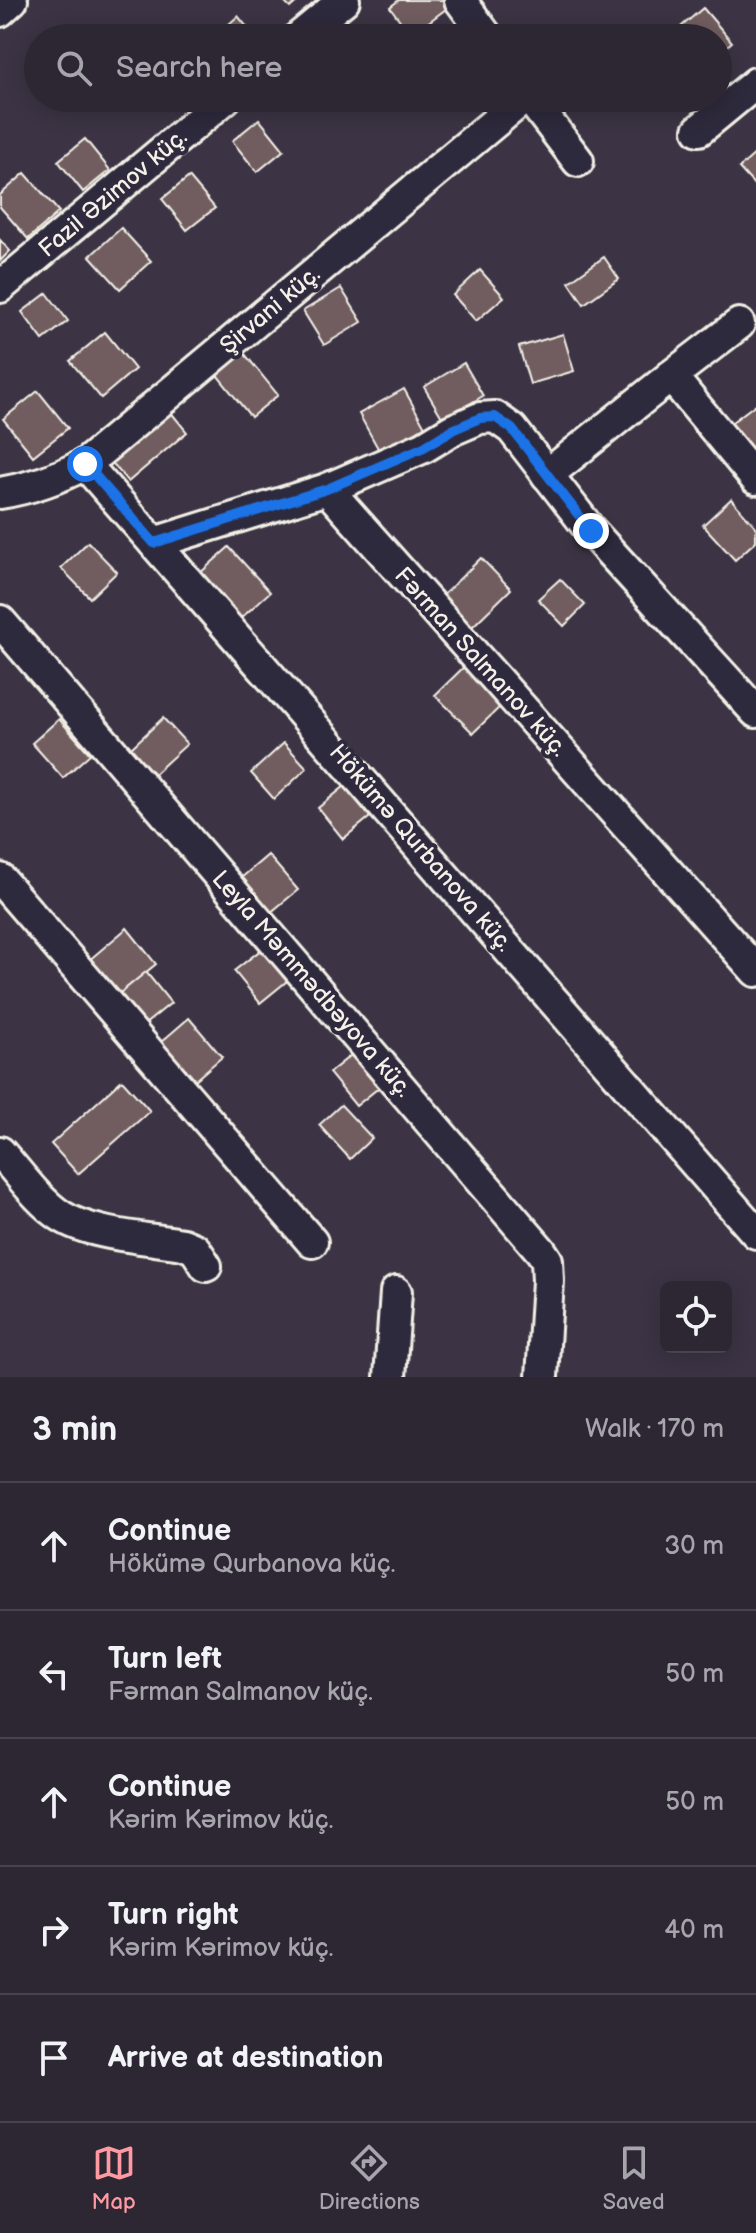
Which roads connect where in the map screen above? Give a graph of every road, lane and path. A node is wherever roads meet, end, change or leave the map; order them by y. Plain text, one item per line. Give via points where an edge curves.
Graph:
1 (12, 0) edge
2 (344, 0) edge
3 (460, 0) edge
4 (0, 11) edge
5 (315, 24) edge
6 (478, 24) edge
7 (756, 83) edge
8 (732, 103) edge
9 (209, 112) edge
10 (507, 112) edge
11 (541, 112) edge
12 (721, 112) edge
13 (699, 130) dead end
14 (578, 161) dead end
15 (0, 287) edge
16 (739, 324) dead end
17 (671, 376) junction
18 (85, 464) junction
19 (547, 475) junction
20 (756, 479) edge
21 (327, 489) junction
22 (0, 493) edge
23 (154, 543) junction
24 (0, 621) edge
25 (756, 712) edge
26 (0, 879) edge
27 (756, 971) edge
28 (0, 1152) edge
29 (756, 1233) edge
30 (312, 1242) dead end
31 (206, 1266) dead end
32 (396, 1292) dead end
33 (390, 1377) edge
34 (542, 1377) edge

1 - 4 street
2 - 5 street
3 - 6 street
7 - 8 street
9 - 15 street, Fazil Əzimov küç.
10 - 18 street, Şirvani küç.
11 - 14 street
12 - 13 street
16 - 17 street
17 - 19 street
17 - 20 street
18 - 22 street, Şirvani küç. via 33,487
18 - 23 street, Hökümə Qurbanova küç.
19 - 21 street via 512,429 495,417 452,430
19 - 25 street via 591,531
21 - 23 street
21 - 27 street, Fərman Salmanov küç.
23 - 29 street, Hökümə Qurbanova küç.
24 - 34 street, Leyla Məmmədbəyova küç. via 541,1251 548,1281
26 - 30 street
28 - 31 street via 60,1215 82,1227 183,1244 195,1249
32 - 33 street

